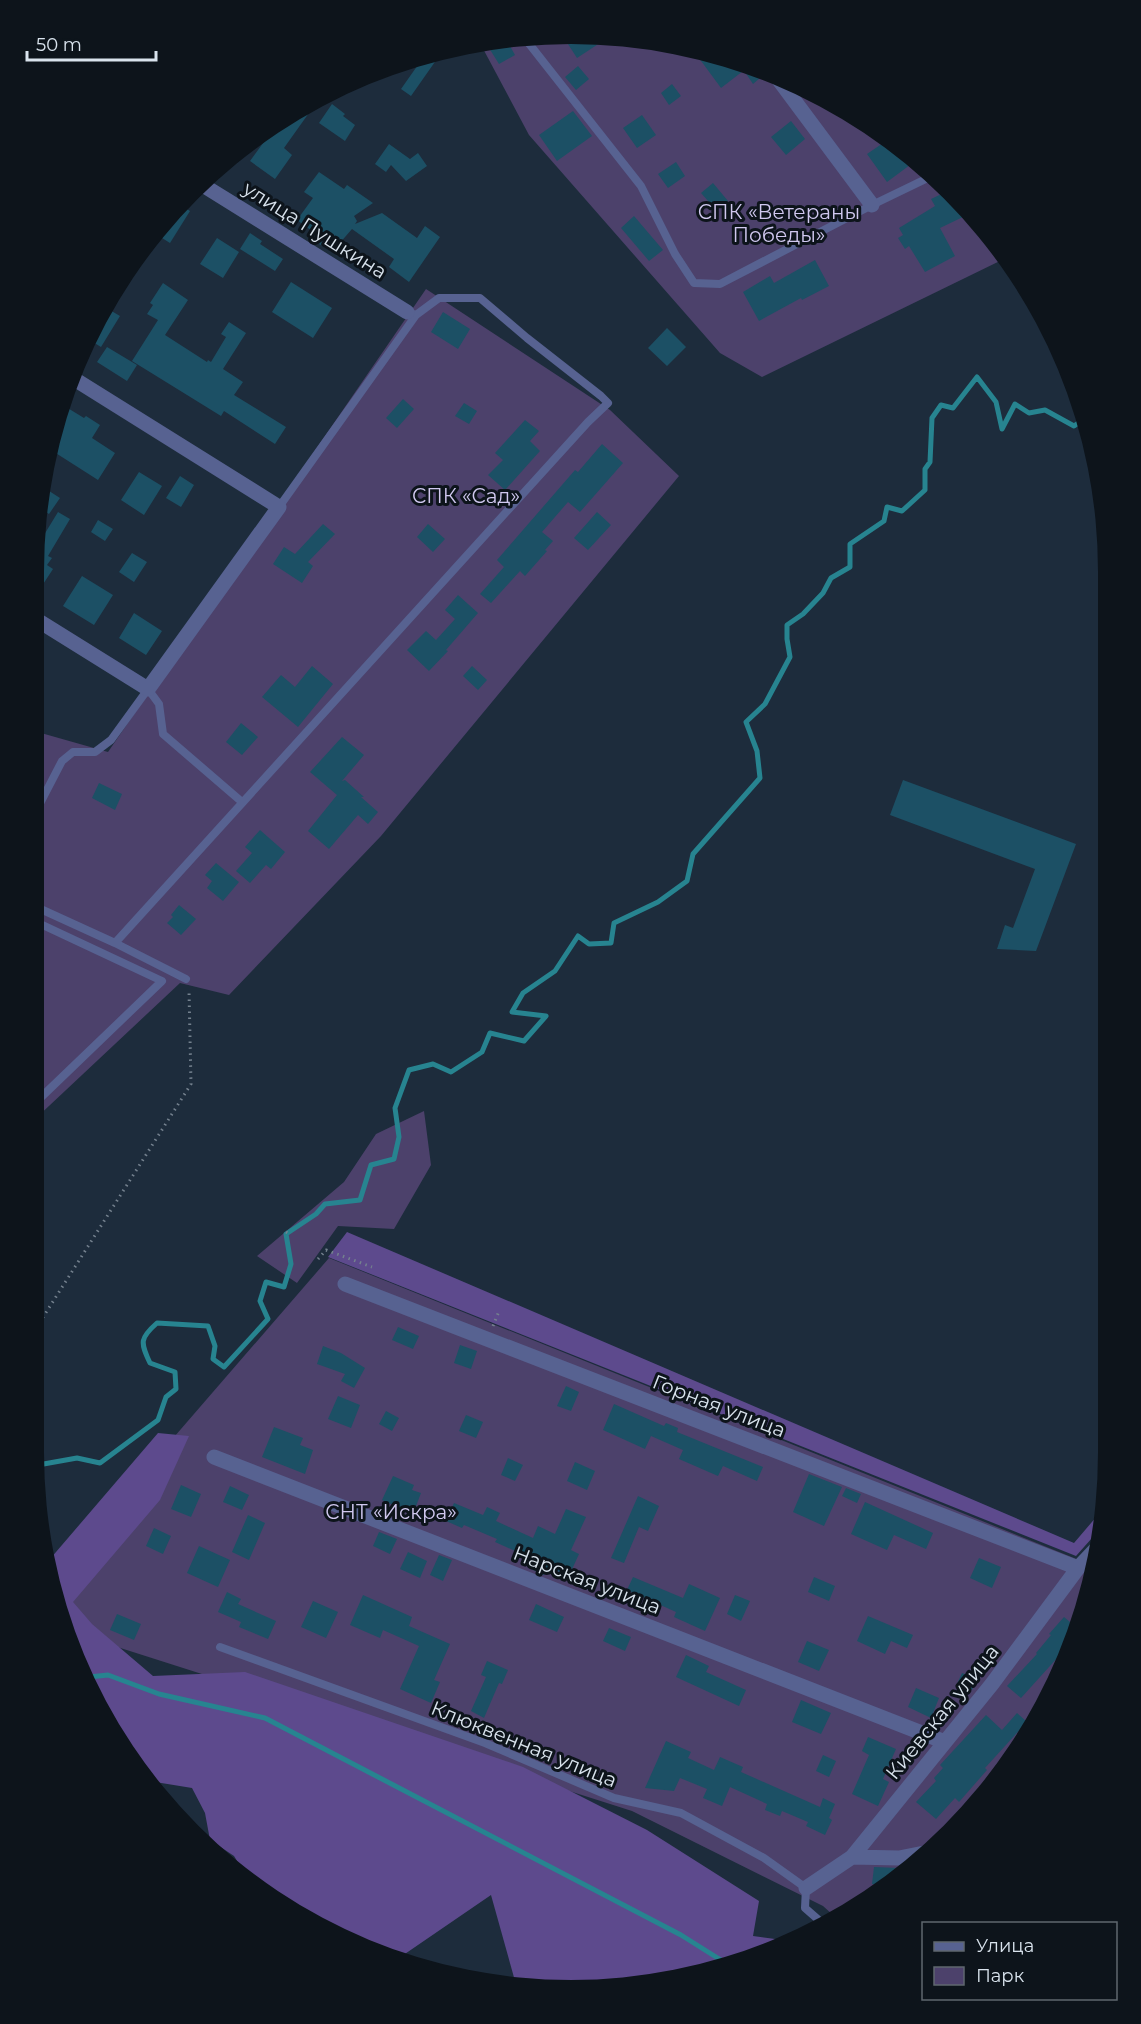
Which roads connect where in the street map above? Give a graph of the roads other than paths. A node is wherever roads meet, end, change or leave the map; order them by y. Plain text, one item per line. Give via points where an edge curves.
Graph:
1 (530, 45) edge
2 (787, 90) edge
3 (924, 180) edge
4 (209, 188) edge
5 (872, 205) junction
6 (412, 314) junction
7 (79, 382) edge
8 (279, 507) junction
9 (44, 624) edge
10 (148, 689) junction
11 (44, 796) edge
12 (242, 802) junction
13 (44, 910) edge
14 (44, 926) edge
15 (115, 942) junction
16 (186, 980) road end
17 (44, 1095) edge
18 (345, 1284) dead end
19 (214, 1457) dead end
20 (1086, 1559) edge
21 (1078, 1568) junction
22 (220, 1647) dead end
23 (945, 1742) junction
24 (911, 1856) edge
25 (852, 1857) junction
26 (806, 1888) junction
27 (817, 1919) edge

1 - 5 lane via 640,186 694,283 720,284
2 - 5 street
3 - 5 lane
4 - 6 street, улица Пушкина
6 - 8 lane
6 - 12 lane via 440,298 480,298 608,403
7 - 8 street
8 - 10 street
9 - 10 street
10 - 11 lane via 111,740 95,752 73,752 62,761
10 - 12 lane via 159,704 163,734
12 - 15 lane
13 - 15 lane
14 - 17 lane via 162,981
15 - 16 lane
18 - 21 street, Горная улица
19 - 23 street, Нарская улица
20 - 21 street, Киевская улица
21 - 23 street, Киевская улица
22 - 26 lane, Клюквенная улица via 485,1743 614,1798 681,1813 764,1858
23 - 25 street, Киевская улица
24 - 25 street
25 - 26 street, Киевская улица
26 - 27 lane via 804,1908

